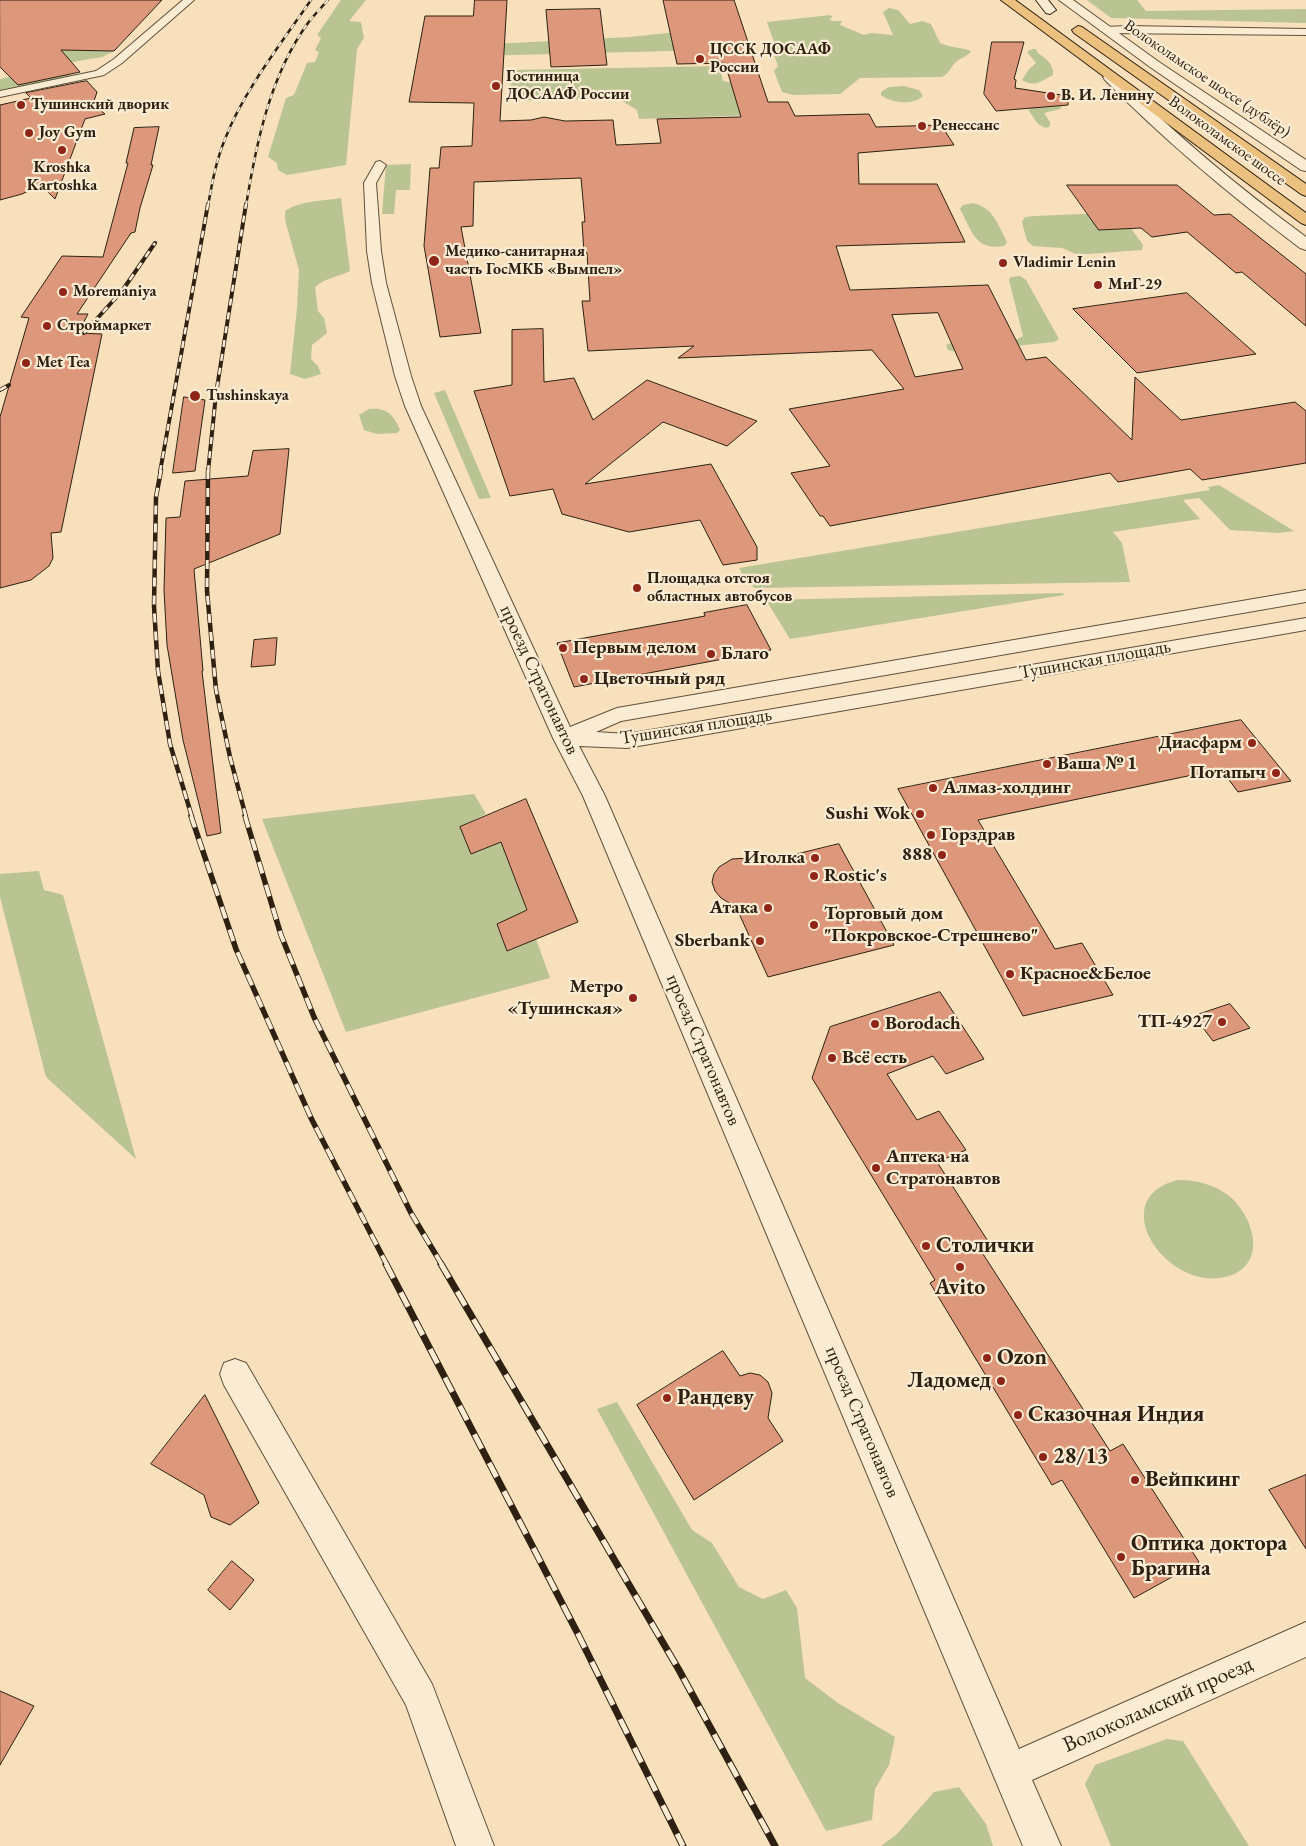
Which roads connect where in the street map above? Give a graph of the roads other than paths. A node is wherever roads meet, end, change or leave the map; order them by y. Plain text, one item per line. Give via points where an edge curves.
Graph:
1 (189, 0) edge
2 (1007, 0) edge
3 (1036, 0) edge
4 (1065, 0) edge
5 (1054, 12) edge
6 (1105, 30) junction
7 (1306, 32) edge
8 (1110, 77) junction
9 (0, 94) edge
10 (380, 165) dead end
11 (1306, 167) edge
12 (1306, 191) edge
13 (1306, 220) edge
14 (1306, 245) edge
15 (1306, 596) edge
16 (1306, 624) edge
17 (564, 738) junction
18 (235, 1374) dead end
19 (1306, 1640) edge
20 (1010, 1771) junction
21 (475, 1846) edge
22 (1042, 1846) edge

1 - 9 street via 100,73
2 - 8 main road, Волоколамское шоссе
3 - 5 main road, Волоколамское шоссе
4 - 6 street, Волоколамское шоссе (дублёр)
5 - 12 main road, Волоколамское шоссе
6 - 7 street
6 - 11 street, Волоколамское шоссе (дублёр)
8 - 13 main road, Волоколамское шоссе
8 - 14 street via 1220,180
10 - 17 street, проезд Стратонавтов via 370,183 374,252 403,376 413,406
15 - 17 street, Тушинская площадь via 617,715
16 - 17 street, Тушинская площадь via 627,741
17 - 20 street, проезд Стратонавтов via 594,796
18 - 21 street via 420,1696
19 - 20 street, Волоколамский проезд
20 - 22 street, проезд Стратонавтов

